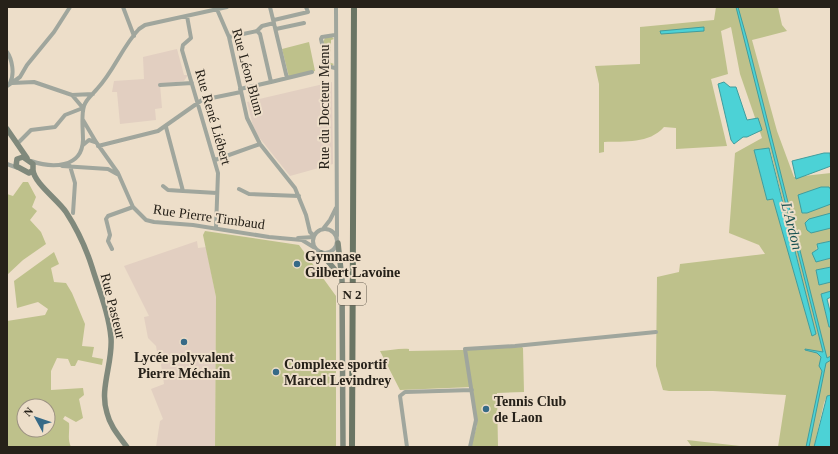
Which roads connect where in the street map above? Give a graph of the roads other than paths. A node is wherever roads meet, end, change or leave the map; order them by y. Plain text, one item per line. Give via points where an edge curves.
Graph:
1 (70, 7) edge
2 (124, 7) edge
3 (227, 7) edge
4 (270, 7) edge
5 (306, 7) edge
6 (336, 7) edge
7 (354, 7) edge
8 (217, 8) edge
9 (187, 16) junction
10 (274, 21) junction
11 (304, 23) dead end
12 (276, 29) junction
13 (257, 31) junction
14 (336, 35) junction
15 (134, 36) junction
16 (229, 37) junction
17 (7, 52) edge
18 (335, 68) junction
19 (312, 72) dead end
20 (287, 78) junction
21 (271, 82) junction
22 (192, 83) junction
23 (8, 84) edge
24 (160, 86) dead end
25 (241, 90) junction
26 (93, 94) junction
27 (72, 95) junction
28 (198, 104) junction
29 (83, 108) junction
30 (83, 120) junction
31 (166, 127) junction
32 (7, 129) edge
33 (17, 144) junction
34 (97, 144) junction
35 (260, 144) junction
36 (82, 145) junction
37 (107, 157) junction
38 (17, 159) junction
39 (30, 160) junction
40 (214, 160) junction
41 (70, 162) junction
42 (7, 164) edge
43 (44, 165) junction
44 (59, 166) junction
45 (70, 167) junction
46 (18, 168) junction
47 (98, 168) junction
48 (33, 169) junction
49 (26, 173) junction
50 (119, 177) junction
51 (38, 180) junction
52 (163, 186) dead end
53 (239, 189) dead end
54 (183, 191) junction
55 (217, 192) junction
56 (299, 196) junction
57 (133, 207) junction
58 (336, 207) junction
59 (73, 213) dead end
60 (308, 223) junction
61 (216, 228) junction
62 (321, 229) junction
63 (314, 236) junction
64 (303, 237) junction
65 (296, 239) junction
66 (337, 240) junction
67 (315, 248) junction
68 (112, 249) dead end
69 (321, 253) junction
70 (342, 280) junction
71 (656, 332) dead end
72 (472, 390) junction
73 (126, 447) edge
74 (342, 447) edge
75 (352, 447) edge
76 (407, 447) edge
77 (470, 447) edge

1 - 23 street via 20,77
2 - 15 street
3 - 8 street
4 - 10 street
5 - 10 street via 308,12
6 - 14 street, Rue du Docteur Menu
7 - 75 main road, N 2
8 - 9 street
8 - 16 street, Rue Léon Blum
9 - 15 street via 145,26
9 - 22 street, Rue René Liébert via 191,37 183,45 182,50
10 - 12 street
10 - 13 street
11 - 12 street
12 - 20 street
13 - 16 street
13 - 21 street via 260,34
14 - 18 street, Rue du Docteur Menu
14 - 18 street via 321,39 327,66
15 - 26 street
16 - 25 street, Rue Léon Blum
17 - 23 street via 11,58 12,79
18 - 58 street, Rue du Docteur Menu
19 - 20 street
20 - 21 street
21 - 25 street
22 - 24 street
22 - 28 street, Rue René Liébert
23 - 27 street via 34,82
25 - 28 street via 206,98
25 - 35 street, Rue Léon Blum via 247,118
26 - 27 street
26 - 29 street
27 - 29 street
28 - 31 street
28 - 40 street, Rue René Liébert
29 - 30 street
29 - 33 street via 65,115 55,127 31,130
30 - 34 street, Rue Pierre Timbaud
30 - 36 street
31 - 34 street
31 - 54 street
32 - 33 main road
33 - 38 main road
33 - 39 main road
34 - 36 street via 89,140
34 - 37 street, Rue Pierre Timbaud
35 - 40 street
35 - 56 street, Rue Léon Blum
36 - 41 street via 76,157
37 - 47 street via 106,165
37 - 50 street, Rue Pierre Timbaud
38 - 39 main road via 23,157
38 - 46 main road
39 - 43 street
39 - 48 main road
40 - 55 street, Rue René Liébert via 218,178
41 - 44 street
41 - 45 street
42 - 46 street
43 - 44 street
43 - 48 street
44 - 45 street
45 - 47 street
45 - 59 street via 75,183
46 - 49 main road
47 - 50 street via 112,170
48 - 49 main road
48 - 51 main road, Rue Pasteur
49 - 51 main road, Rue Pasteur
50 - 57 street, Rue Pierre Timbaud
51 - 73 main road, Rue Pasteur via 66,213 91,265 111,339 104,403 111,424
52 - 54 street via 168,190
53 - 56 street via 249,194
54 - 55 street
55 - 61 street, Rue René Liébert
56 - 60 street, Rue Léon Blum
57 - 61 street, Rue Pierre Timbaud via 139,215 150,221
57 - 68 street via 106,219 110,235 108,241
58 - 62 street, Rue du Docteur Menu via 330,220
58 - 66 street, Rue du Docteur Menu
60 - 62 street via 315,229
60 - 63 street, Rue Léon Blum
60 - 64 street via 309,231
61 - 65 street, Rue Pierre Timbaud
62 - 63 street
62 - 66 street via 329,229
63 - 64 street, Rue Pierre Timbaud
63 - 67 street
64 - 65 street, Rue Pierre Timbaud
65 - 67 street, Rue Pierre Timbaud
66 - 69 street via 332,252
66 - 70 main road
67 - 69 street
69 - 70 main road
70 - 74 main road
71 - 72 street via 465,349
72 - 76 street via 405,392 400,396
72 - 77 street via 476,420

